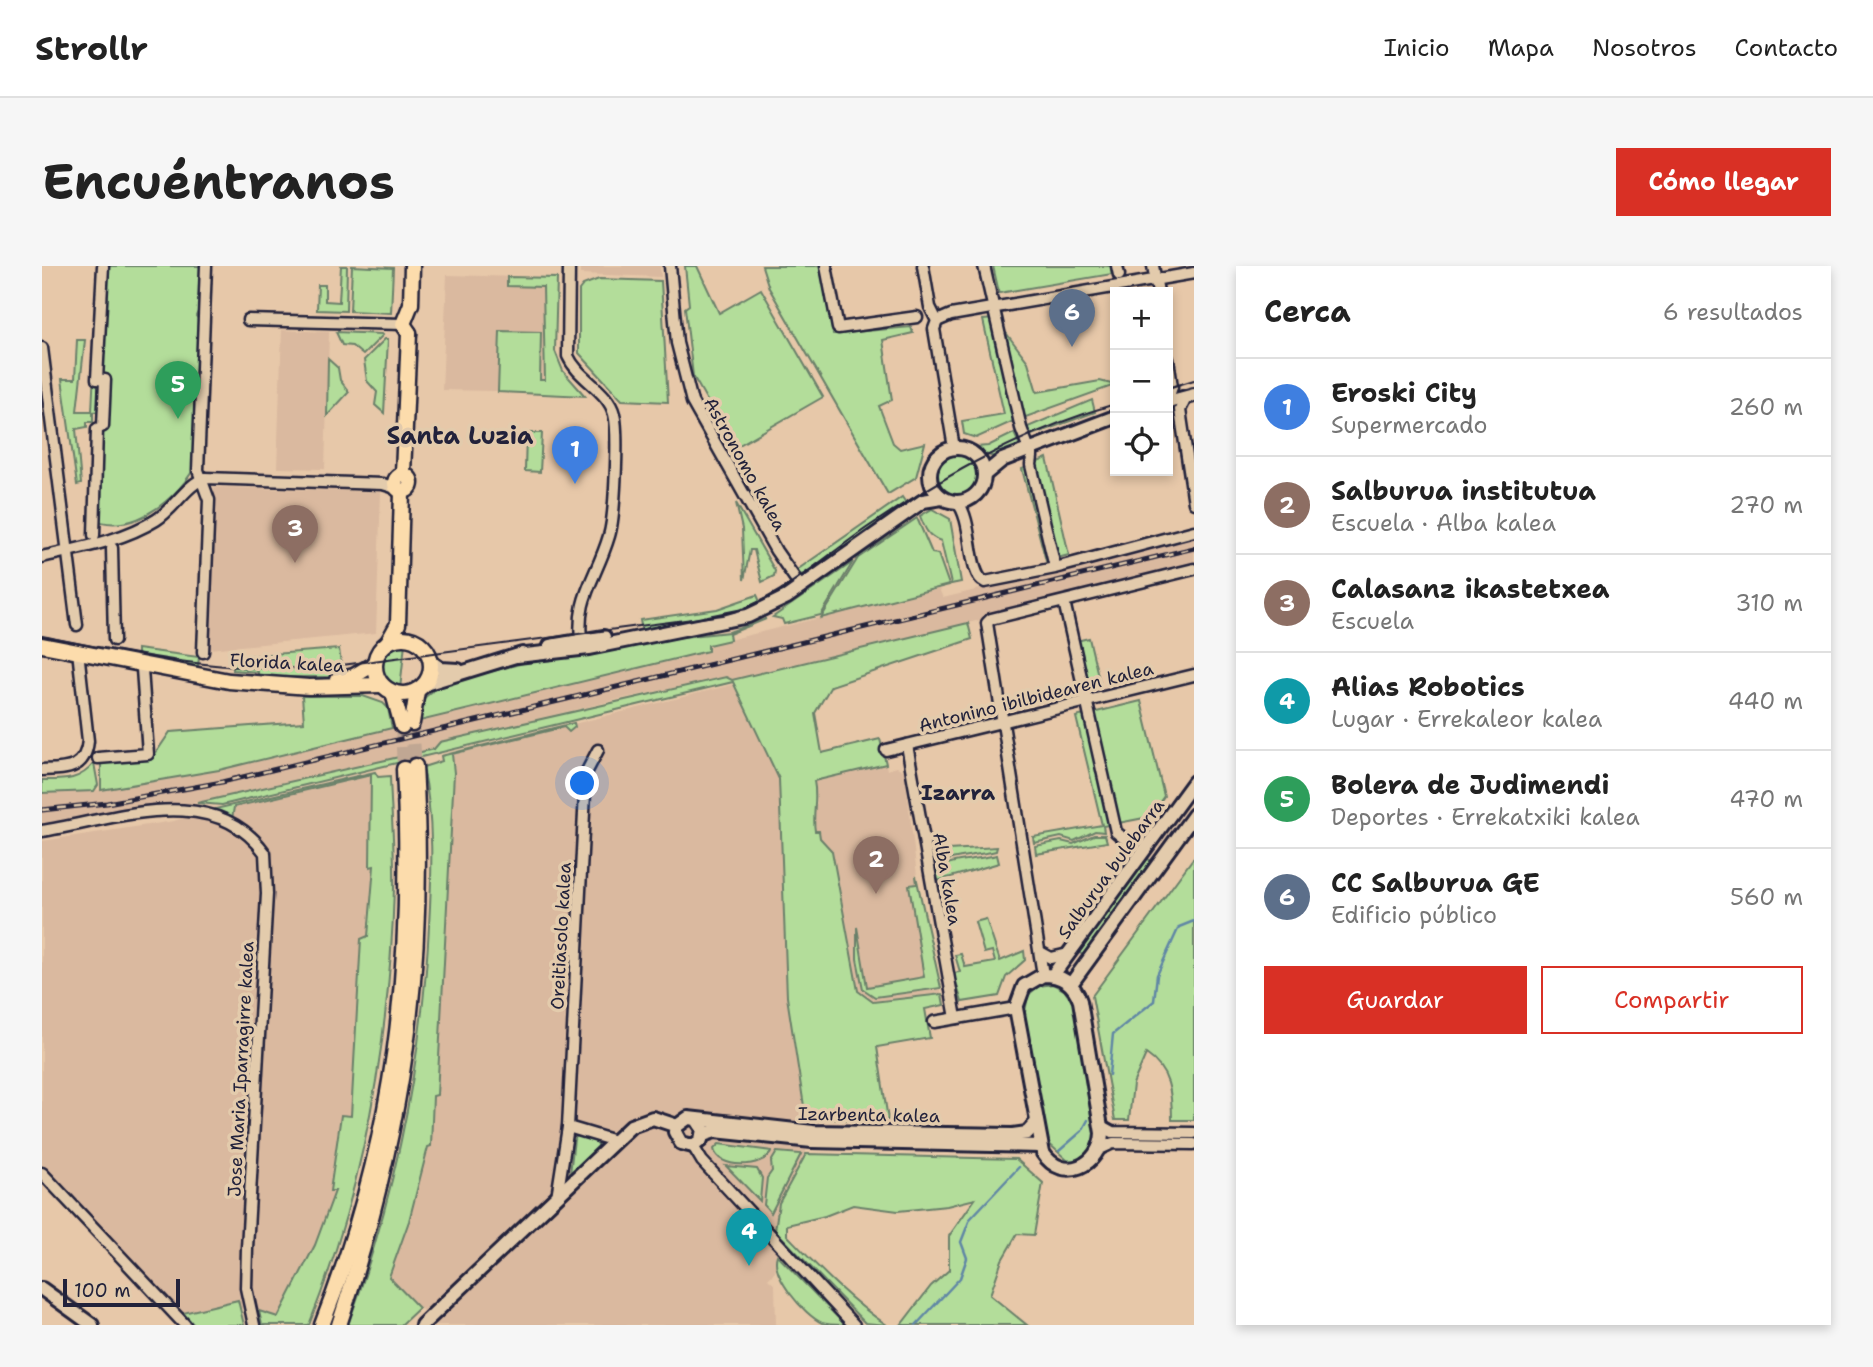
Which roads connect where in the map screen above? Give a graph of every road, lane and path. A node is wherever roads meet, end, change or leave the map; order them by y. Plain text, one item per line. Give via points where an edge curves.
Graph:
1 (103, 266) edge
2 (206, 266) edge
3 (412, 266) edge
4 (569, 266) edge
5 (670, 266) edge
6 (826, 266) edge
7 (923, 266) edge
8 (984, 266) edge
9 (1153, 266) edge
10 (1194, 273) edge
11 (1156, 279) junction
12 (1157, 287) edge
13 (993, 308) junction
14 (918, 317) dead end
15 (247, 320) dead end
16 (937, 321) junction
17 (407, 324) junction
18 (42, 348) edge
19 (1190, 397) edge
20 (1110, 419) edge
21 (954, 448) junction
22 (1028, 448) junction
23 (977, 456) junction
24 (1002, 460) junction
25 (985, 474) junction
26 (201, 479) junction
27 (930, 480) junction
28 (399, 490) junction
29 (942, 498) junction
30 (923, 501) junction
31 (957, 502) junction
32 (1194, 503) edge
33 (1193, 532) edge
34 (94, 535) dead end
35 (112, 548) dead end
36 (69, 551) junction
37 (42, 557) edge
38 (1054, 563) dead end
39 (1194, 569) edge
40 (801, 587) junction
41 (1065, 606) dead end
42 (398, 624) junction
43 (77, 625) dead end
44 (409, 638) junction
45 (114, 640) dead end
46 (388, 642) junction
47 (42, 645) edge
48 (581, 645) junction
49 (78, 651) junction
50 (203, 652) dead end
51 (431, 662) junction
52 (374, 664) junction
53 (142, 669) dead end
54 (469, 670) junction
55 (192, 673) junction
56 (1194, 675) edge
57 (421, 687) junction
58 (387, 689) junction
59 (1087, 701) junction
60 (1001, 722) junction
61 (907, 745) junction
62 (598, 750) dead end
63 (886, 750) dead end
64 (98, 758) dead end
65 (42, 770) edge
66 (1194, 782) edge
67 (1194, 815) edge
68 (42, 831) edge
69 (1133, 846) dead end
70 (1040, 952) junction
71 (1072, 953) junction
72 (1048, 975) junction
73 (1071, 984) junction
74 (1016, 1008) junction
75 (956, 1018) junction
76 (934, 1022) dead end
77 (697, 1120) junction
78 (1036, 1123) junction
79 (677, 1126) junction
80 (1101, 1126) junction
81 (568, 1127) junction
82 (1194, 1133) edge
83 (703, 1135) junction
84 (615, 1141) junction
85 (1194, 1144) edge
86 (693, 1146) junction
87 (1041, 1146) junction
88 (1100, 1149) junction
89 (42, 1173) edge
90 (557, 1197) junction
91 (42, 1289) edge
92 (92, 1325) edge
93 (185, 1325) edge
94 (254, 1325) edge
95 (322, 1325) edge
96 (339, 1325) edge
97 (422, 1325) edge
98 (854, 1325) edge

1 - 34 street via 97,379 105,380 103,426 97,429
2 - 26 street
3 - 17 main road
4 - 48 street via 568,356 610,405 615,424 611,529 579,610
5 - 40 street, Astronomo kalea via 677,344 692,402
6 - 14 street via 838,328
7 - 16 street
8 - 13 street
9 - 11 street
10 - 11 street
11 - 12 street
11 - 13 street
13 - 16 street
13 - 22 street
15 - 17 street
16 - 21 street via 934,329
17 - 28 main road
18 - 36 street
19 - 32 street via 1180,410
20 - 22 main road
21 - 23 main road
21 - 27 main road via 937,456 930,467
22 - 24 main road
22 - 38 street
23 - 24 main road
23 - 25 main road
24 - 25 main road
25 - 31 main road via 977,494
26 - 28 street via 383,484
26 - 36 street via 177,504 145,526
26 - 50 street via 209,500
27 - 29 main road
27 - 30 main road
28 - 42 main road
29 - 30 main road
29 - 31 main road
30 - 40 main road
31 - 33 street via 966,515 981,581 1055,568
35 - 45 street
36 - 37 street
36 - 43 street
39 - 60 street via 991,619 986,628
40 - 48 main road via 766,609 733,621
41 - 59 street
42 - 44 main road
42 - 46 main road
44 - 46 main road
44 - 51 main road via 422,645
46 - 52 main road
47 - 49 main road, Florida kalea
48 - 54 main road
49 - 55 main road, Florida kalea
49 - 65 street via 86,755 69,769
51 - 54 main road via 445,670
51 - 57 main road
52 - 55 main road, Florida kalea via 339,680
52 - 58 main road
53 - 64 street via 148,754
54 - 57 main road
55 - 58 main road, Florida kalea via 271,685
56 - 59 street, Antonino ibilbidearen kalea
57 - 58 main road
57 - 58 main road via 407,724
59 - 60 street, Antonino ibilbidearen kalea
59 - 69 street via 1116,832
60 - 61 street, Antonino ibilbidearen kalea
60 - 70 street
61 - 63 street, Antonino ibilbidearen kalea
61 - 75 street, Alba kalea
62 - 81 street, Oreitiasolo kalea via 586,774
66 - 71 main road, Salburua bulebarra
67 - 73 main road, Salburua bulebarra
68 - 94 street, Jose Maria Iparragirre kalea via 180,813 236,828 265,853 268,868 246,1289
70 - 71 street via 1051,958
70 - 72 street
71 - 72 main road, Salburua bulebarra
72 - 73 main road
72 - 74 main road, Salburua bulebarra via 1024,986
73 - 80 main road via 1080,1002
74 - 75 street
74 - 78 main road
75 - 76 street
77 - 78 main road, Izarbenta kalea via 813,1132 1013,1135 1027,1133
77 - 79 main road via 683,1119
77 - 83 main road
78 - 87 main road
79 - 84 main road via 663,1119 644,1119
79 - 86 main road via 681,1143
80 - 82 street via 1112,1132
80 - 88 main road
81 - 84 street
81 - 90 street, Oreitiasolo kalea
83 - 86 main road
83 - 87 main road, Izarbenta kalea via 715,1131 812,1141
84 - 90 main road
85 - 88 street via 1113,1143
86 - 98 street
87 - 88 main road via 1048,1160 1072,1169 1089,1163
89 - 93 street
90 - 97 main road
91 - 92 main road
95 - 96 main road via 363,1210 394,1060 407,934 409,767 419,862 418,934 405,1062 377,1199

